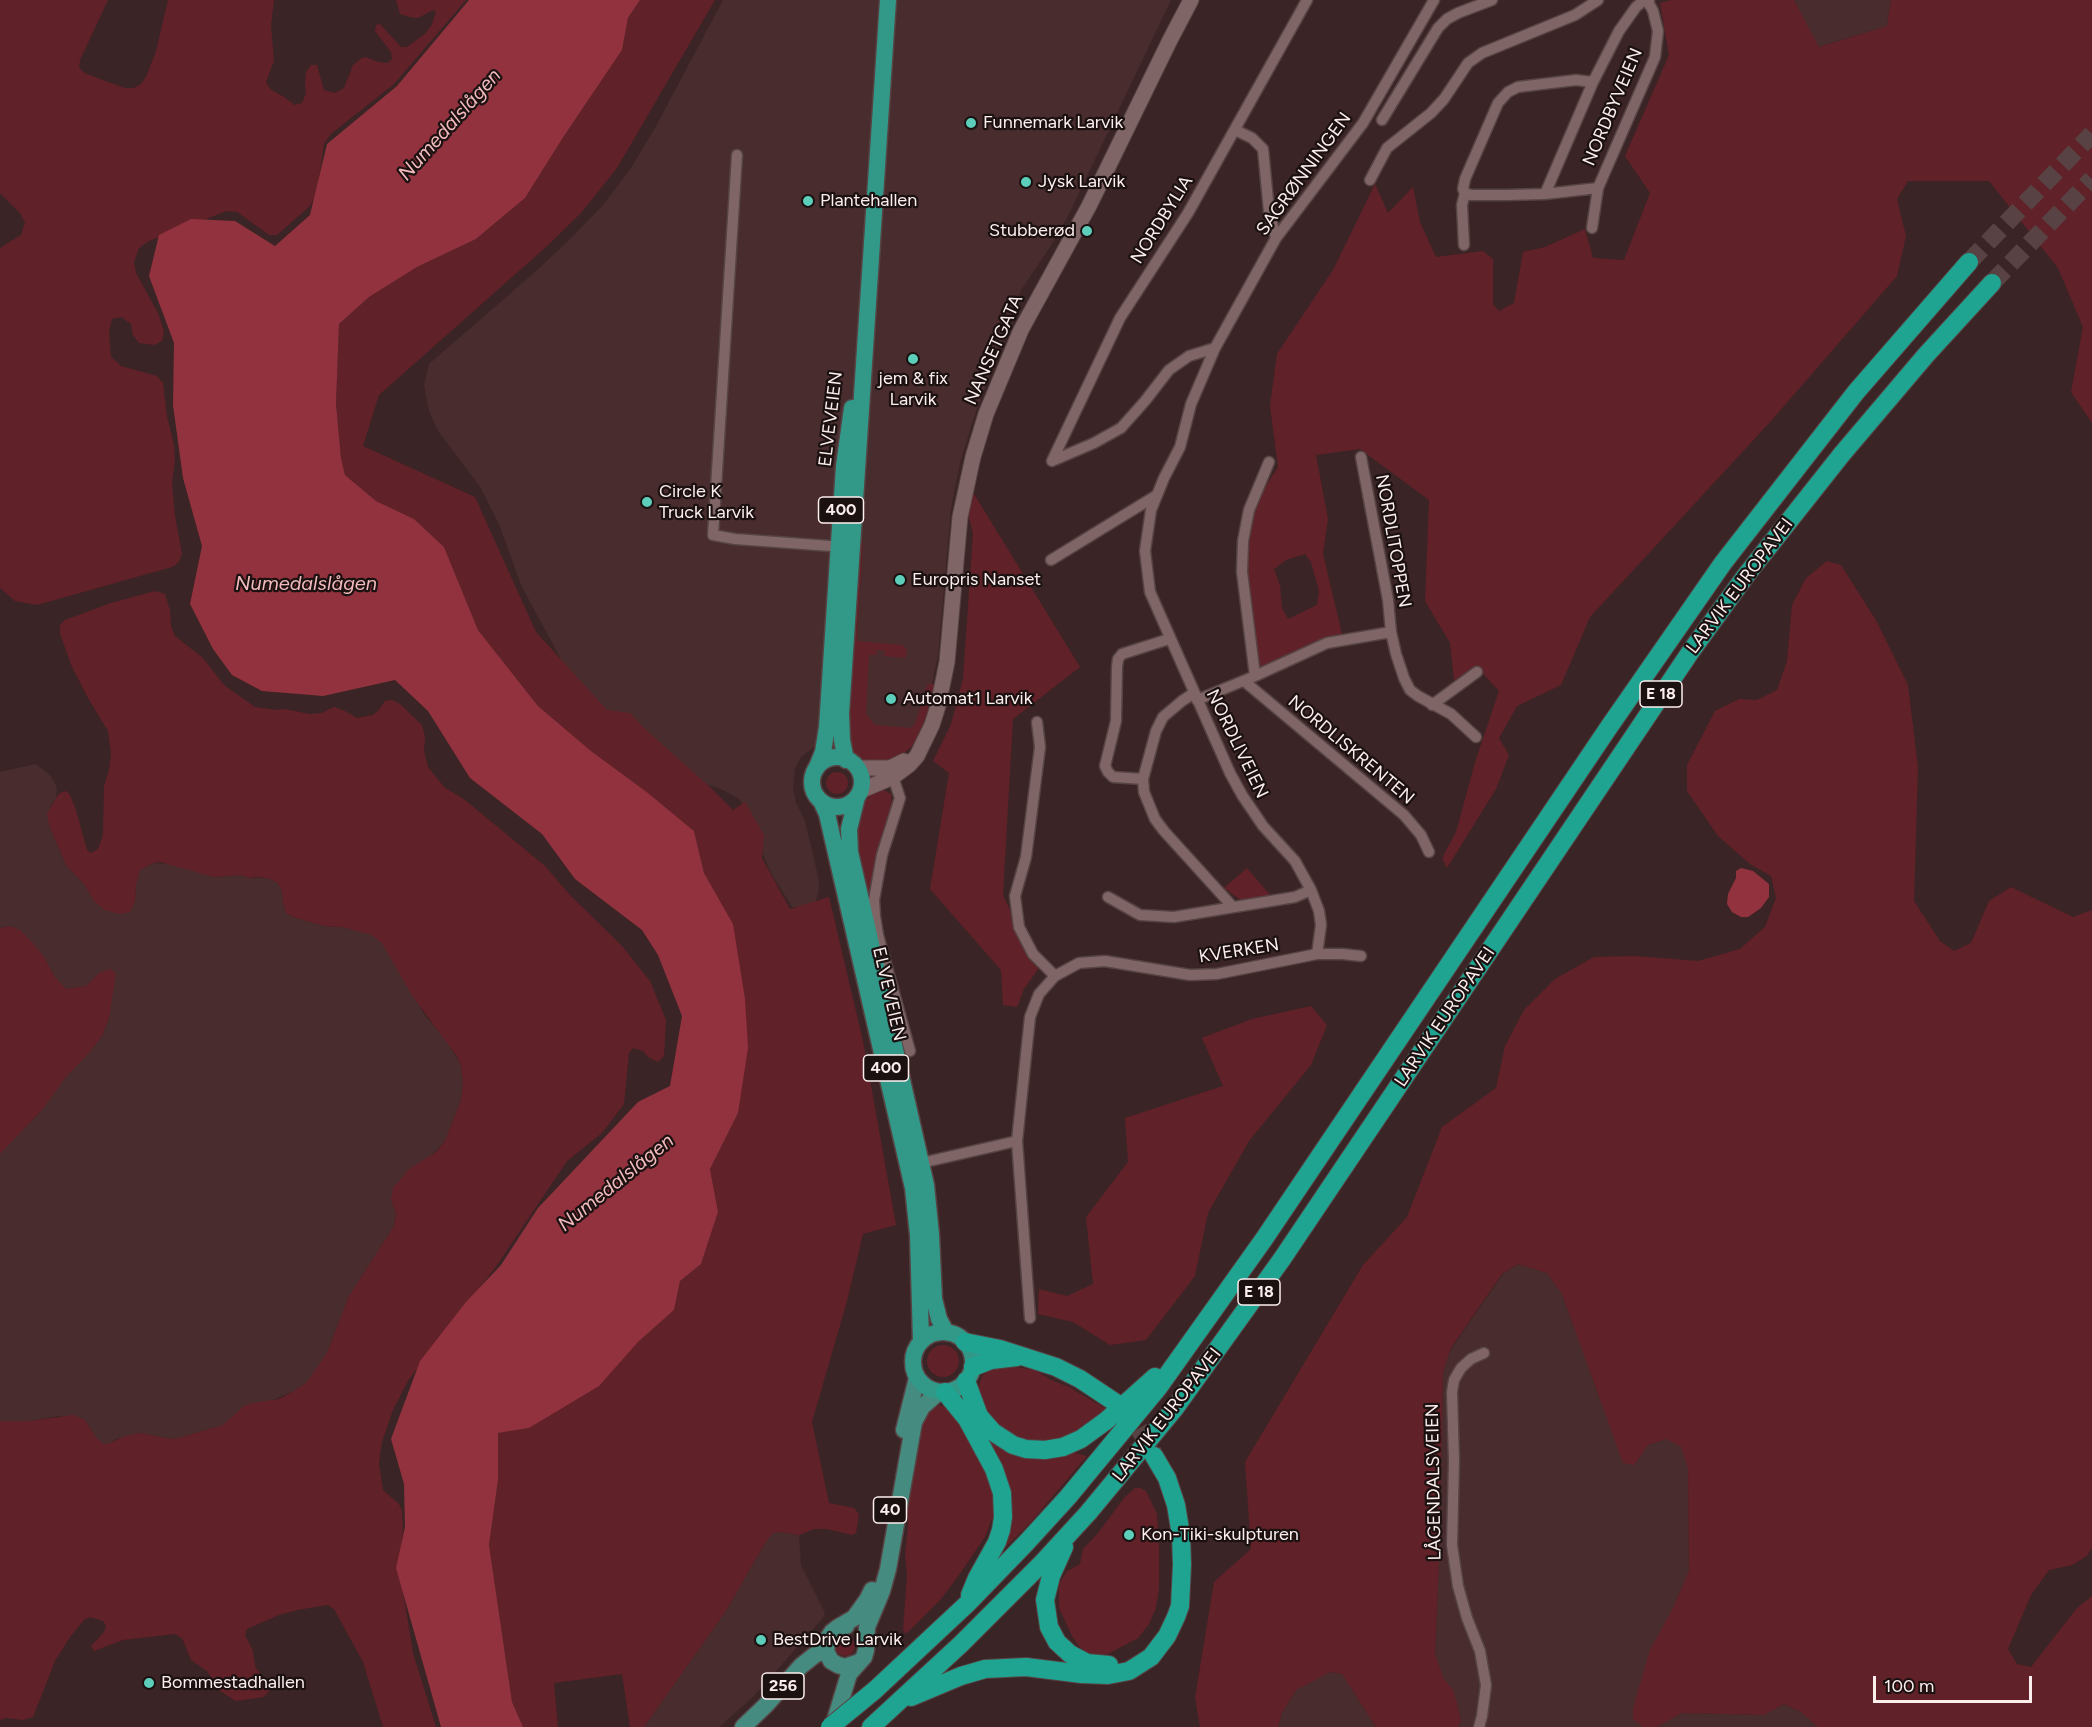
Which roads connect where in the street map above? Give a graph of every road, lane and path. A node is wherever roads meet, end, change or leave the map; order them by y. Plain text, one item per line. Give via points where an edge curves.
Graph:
1 (888, 0) edge
2 (1191, 0) edge
3 (1307, 0) edge
4 (1434, 0) edge
5 (1491, 0) edge
6 (1598, 0) edge
7 (1648, 0) edge
8 (1593, 82) junction
9 (1383, 120) dead end
10 (1234, 130) junction
11 (737, 155) dead end
12 (1370, 180) dead end
13 (1598, 188) junction
14 (1465, 193) junction
15 (1545, 194) junction
16 (1592, 228) dead end
17 (1276, 237) junction
18 (1464, 244) dead end
19 (1969, 262) tunnel mouth
20 (1992, 283) tunnel mouth
21 (1215, 348) junction
22 (1361, 457) dead end
23 (1269, 462) dead end
24 (1158, 495) junction
25 (845, 547) junction
26 (1051, 560) dead end
27 (1391, 632) junction
28 (1169, 639) junction
29 (1477, 672) dead end
30 (1256, 676) junction
31 (1244, 681) junction
32 (1196, 697) junction
33 (1432, 705) junction
34 (1037, 722) dead end
35 (1476, 737) dead end
36 (852, 764) junction
37 (816, 769) junction
38 (891, 772) junction
39 (1143, 779) junction
40 (859, 794) junction
41 (821, 801) junction
42 (1429, 852) dead end
43 (1311, 890) junction
44 (1108, 897) dead end
45 (1232, 906) junction
46 (1317, 954) junction
47 (1361, 956) dead end
48 (1054, 976) junction
49 (910, 1051) dead end
50 (1017, 1141) junction
51 (921, 1163) junction
52 (1030, 1318) dead end
53 (946, 1332) junction
54 (921, 1341) junction
55 (965, 1342) junction
56 (1187, 1348) junction
57 (1484, 1353) dead end
58 (1022, 1356) junction
59 (969, 1374) junction
60 (917, 1378) junction
61 (942, 1392) junction
62 (1116, 1402) tunnel mouth
63 (1154, 1456) tunnel mouth
64 (1071, 1532) junction
65 (1180, 1582) junction
66 (967, 1604) junction
67 (837, 1628) junction
68 (866, 1643) junction
69 (829, 1656) junction
70 (859, 1662) junction
71 (899, 1702) junction
72 (834, 1724) edge
73 (743, 1727) edge
74 (871, 1727) edge
75 (1479, 1727) edge

1 - 25 highway, ELVEVEIEN / 400 via 868,321
2 - 38 main road, NANSETGATA via 1089,206 1021,330 986,414 960,517 939,705 923,745
3 - 10 street, NORDBYLIA
4 - 17 street, SAGRØNNINGEN via 1363,123
5 - 9 street via 1458,13 1438,28
6 - 12 street via 1575,15 1482,53 1468,63 1431,113 1387,148
7 - 8 street via 1636,7
7 - 13 street, NORDBYVEIEN via 1658,31 1655,57
8 - 14 street via 1576,80 1518,87 1508,92 1498,103 1465,179
8 - 15 street
10 - 17 street via 1252,138 1263,149 1269,211
10 - 21 street, NORDBYLIA via 1188,213 1120,318 1052,461 1121,428 1169,370 1190,356
11 - 25 street via 713,534
13 - 15 street
13 - 16 street, NORDBYVEIEN
14 - 15 street
14 - 18 street
17 - 21 street, SAGRØNNINGEN
19 - 56 highway, LARVIK EUROPAVEI / E 18 via 1849,400 1723,563
20 - 64 highway, LARVIK EUROPAVEI / E 18 via 1881,407 1747,574 1634,734 1276,1268 1175,1408
21 - 24 street, NORDLIVEIEN via 1191,404 1180,447
22 - 27 street, NORDLITOPPEN
23 - 30 street via 1249,510 1243,542 1242,572
24 - 26 street
24 - 28 street, NORDLIVEIEN via 1151,510 1145,551 1150,592
25 - 36 highway, ELVEVEIEN / 400 via 841,712 842,740
25 - 37 highway, ELVEVEIEN / 400 via 827,726
27 - 30 street, NORDLITOPPEN via 1327,643
27 - 33 street, NORDLITOPPEN via 1410,690
28 - 32 street, NORDLIVEIEN
28 - 39 street via 1122,654 1118,659 1116,721 1105,766 1113,777
29 - 33 street
30 - 31 street, NORDLITOPPEN
31 - 32 street, NORDLITOPPEN
31 - 42 street, NORDLISKRENTEN via 1404,815
32 - 39 street, NORDLITOPPEN via 1182,701 1163,717
32 - 43 street, NORDLIVEIEN via 1242,795 1263,826 1295,861
33 - 35 street, NORDLITOPPEN via 1457,719
34 - 48 street via 1040,747 1026,857 1015,896 1019,927 1033,954
36 - 37 highway via 830,759
36 - 38 main road
36 - 40 highway, 400 via 861,776
37 - 41 highway, 400 via 813,790
38 - 40 main road, NANSETGATA
38 - 49 street via 900,798 882,855 875,916
39 - 45 street via 1155,819
40 - 41 highway via 845,806 828,806
40 - 51 highway, ELVEVEIEN / 400 via 849,829 850,852
41 - 54 highway, ELVEVEIEN / 400 via 913,1188
43 - 45 street via 1295,897
43 - 46 street, NORDLIVEIEN via 1321,925
44 - 45 street via 1140,915 1156,917
46 - 47 street, KVERKEN
46 - 48 street, KVERKEN via 1227,972 1190,975 1105,961 1088,962
48 - 50 street, KVERKEN via 1039,994 1030,1017
50 - 51 street
50 - 52 street, KVERKEN
51 - 53 highway, ELVEVEIEN / 400 via 930,1213 934,1299
53 - 54 highway via 933,1333
53 - 55 highway
54 - 60 highway, 400 via 912,1363
55 - 58 highway
55 - 59 highway via 972,1353
56 - 59 highway, E 18 via 1107,1420 1072,1444 1053,1449 1026,1449 993,1432 979,1416
56 - 66 highway, LARVIK EUROPAVEI / E 18 via 1068,1497
57 - 75 street, LÅGENDALSVEIEN via 1461,1368 1452,1392 1452,1545 1458,1586 1480,1652 1486,1685
58 - 59 highway via 991,1360
58 - 62 highway via 1067,1372
59 - 61 highway via 957,1389
60 - 61 highway via 923,1385
60 - 67 main road, 40 via 906,1415 874,1586 854,1618
61 - 66 highway, E 18 via 967,1419 994,1469 1002,1493 1003,1518 997,1542 976,1578
61 - 68 main road, 40 via 922,1407 914,1422 888,1569 867,1627
63 - 65 highway, E 18 via 1169,1485 1179,1521
64 - 65 highway, E 18 via 1049,1582 1045,1610 1057,1642 1079,1660 1097,1665 1117,1664 1143,1650 1163,1623
64 - 71 highway, LARVIK EUROPAVEI / E 18
65 - 71 highway, E 18 via 1179,1606 1167,1636 1151,1657 1129,1671 1096,1676 999,1667 962,1676
66 - 72 highway, LARVIK EUROPAVEI / E 18, bridge
67 - 68 main road via 858,1630
67 - 69 main road, 40 via 828,1638
68 - 70 main road, 40
69 - 70 main road via 845,1667
69 - 72 main road
69 - 73 main road, 256 via 816,1654 801,1666
70 - 72 main road, 40 via 849,1674
71 - 74 highway, LARVIK EUROPAVEI / E 18

